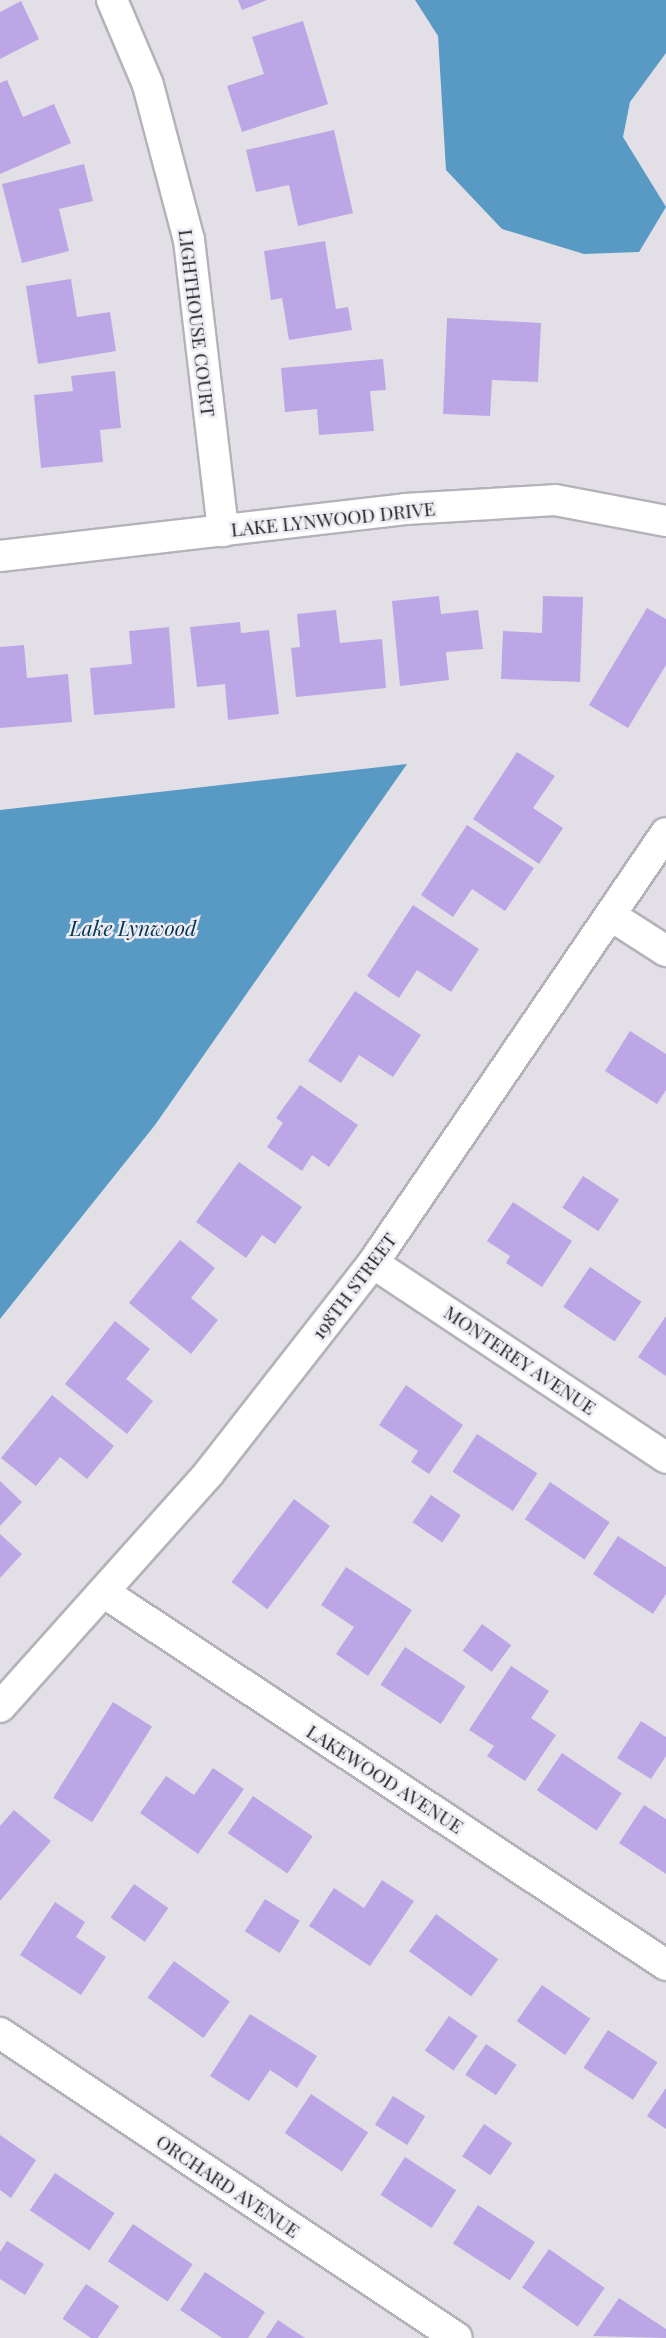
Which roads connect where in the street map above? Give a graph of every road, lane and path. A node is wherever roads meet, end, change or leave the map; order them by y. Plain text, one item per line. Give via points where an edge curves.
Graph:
1 (111, 0) edge
2 (666, 521) edge
3 (223, 531) junction
4 (0, 556) edge
5 (666, 834) edge
6 (613, 917) junction
7 (666, 951) edge
8 (373, 1263) junction
9 (666, 1458) edge
10 (105, 1593) junction
11 (0, 1707) edge
12 (666, 1965) edge
13 (0, 2034) edge
14 (457, 2338) edge

1 - 3 street, LIGHTHOUSE COURT via 148,85 189,240
2 - 3 street, LAKE LYNWOOD DRIVE via 555,500 405,509
3 - 4 street, LAKE LYNWOOD DRIVE
5 - 6 street, 198TH STREET
6 - 7 street
6 - 8 street, 198TH STREET
8 - 9 street, MONTEREY AVENUE
8 - 10 street, 198TH STREET via 209,1473
10 - 11 street, 198TH STREET
10 - 12 street, LAKEWOOD AVENUE
13 - 14 street, ORCHARD AVENUE

